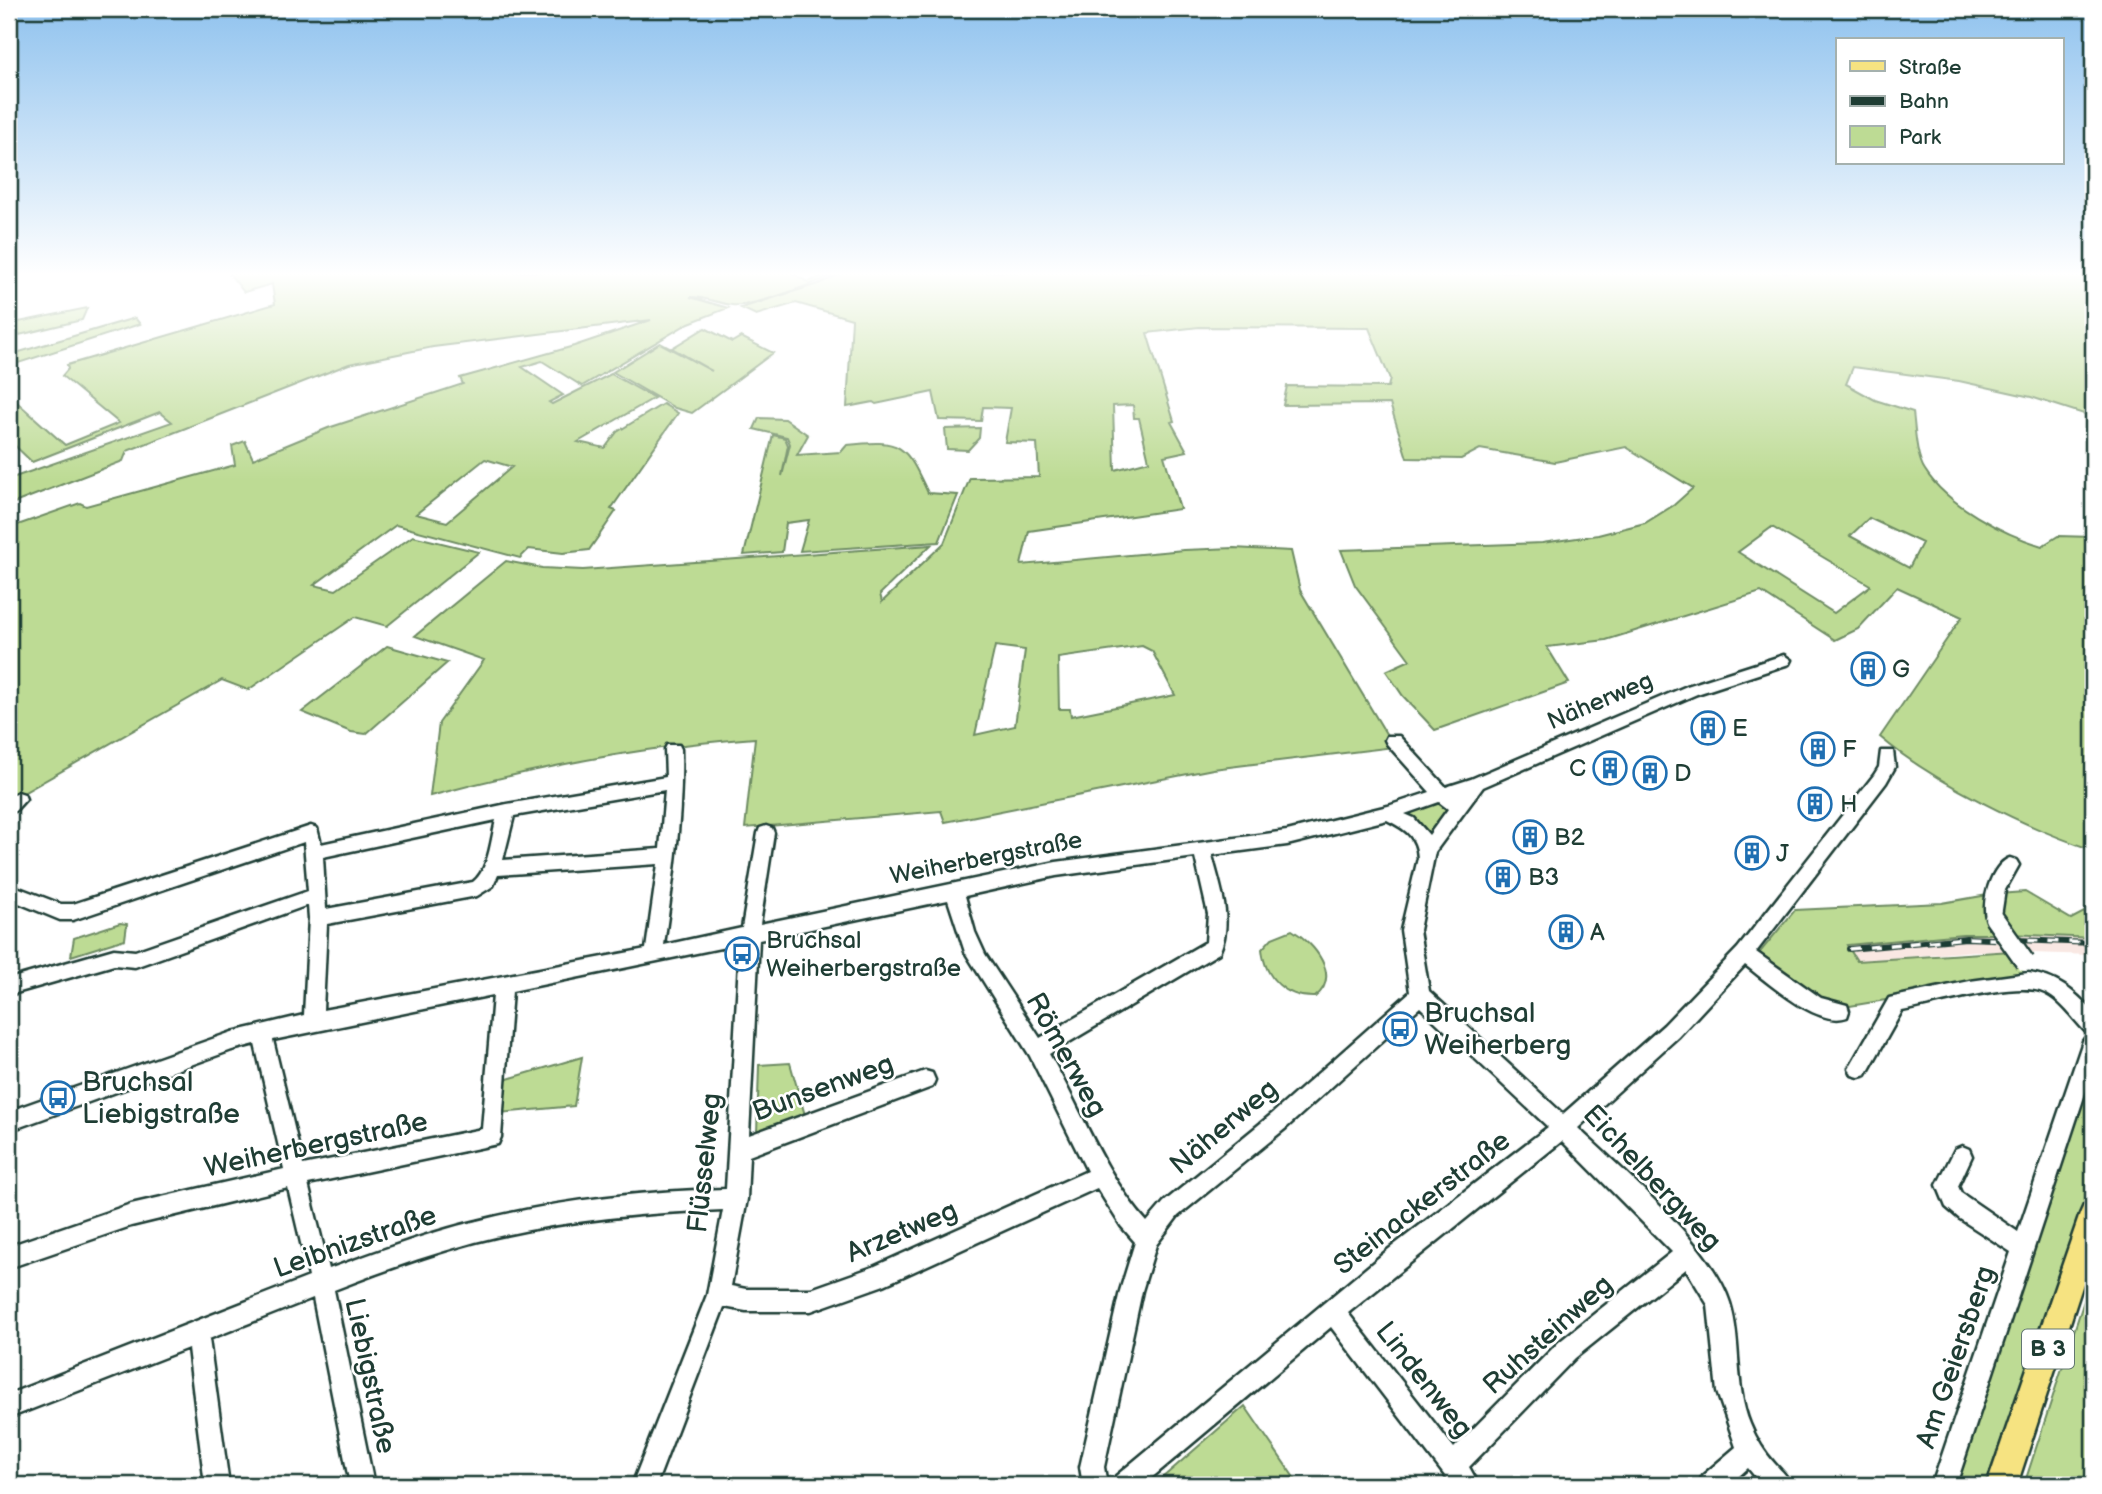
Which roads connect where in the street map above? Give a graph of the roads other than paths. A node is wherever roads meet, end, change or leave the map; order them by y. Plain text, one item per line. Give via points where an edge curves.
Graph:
1 (1784, 660) dead end
2 (1393, 740) dead end
3 (673, 748) dead end
4 (1886, 755) dead end
5 (674, 782) junction
6 (1477, 783) junction
7 (1444, 797) junction
8 (508, 811) junction
9 (1458, 812) junction
10 (1388, 813) junction
11 (766, 833) dead end
12 (1202, 849) junction
13 (1428, 849) junction
14 (314, 852) junction
15 (668, 856) junction
16 (2010, 864) dead end
17 (492, 868) junction
18 (954, 889) junction
19 (9, 891) edge
20 (317, 895) junction
21 (318, 918) junction
22 (750, 934) junction
23 (1744, 954) junction
24 (654, 955) junction
25 (2041, 983) junction
26 (503, 986) junction
27 (9, 987) edge
28 (1420, 995) junction
29 (1840, 1012) dead end
30 (313, 1021) junction
31 (2093, 1027) edge
32 (262, 1034) junction
33 (2093, 1041) edge
34 (1038, 1050) junction
35 (1859, 1068) dead end
36 (925, 1080) dead end
37 (9, 1121) edge
38 (1564, 1127) junction
39 (740, 1149) junction
40 (1962, 1156) dead end
41 (1100, 1176) junction
42 (293, 1177) junction
43 (737, 1199) junction
44 (2093, 1213) edge
45 (1147, 1239) junction
46 (2024, 1248) junction
47 (1689, 1253) junction
48 (9, 1257) edge
49 (321, 1282) junction
50 (718, 1295) junction
51 (1333, 1312) junction
52 (197, 1334) junction
53 (9, 1406) edge
54 (1749, 1451) junction
55 (1452, 1466) junction
56 (217, 1485) edge
57 (362, 1485) edge
58 (644, 1485) edge
59 (1095, 1485) edge
60 (1125, 1485) edge
61 (1467, 1485) edge
62 (1711, 1485) edge
63 (1779, 1485) edge
64 (1944, 1485) edge
65 (2002, 1485) edge

1 - 6 street, Näherweg via 1692,690
2 - 7 street
3 - 5 street
4 - 23 street, Steinackerstraße via 1887,767 1880,779
5 - 8 street
5 - 15 street
6 - 7 street, Weiherbergstraße
6 - 9 street
7 - 9 street
7 - 10 street, Weiherbergstraße
8 - 14 street
8 - 17 street
9 - 13 street
10 - 12 street, Weiherbergstraße via 1287,838
10 - 13 street via 1415,827
11 - 22 street, Flüsselweg
12 - 18 street, Weiherbergstraße via 1056,869
12 - 34 street via 1218,921 1213,947
13 - 28 street via 1411,921
14 - 19 street via 311,833 73,912 60,912
14 - 20 street
15 - 17 street
15 - 24 street
16 - 25 street, bridge via 1997,884 1994,918
17 - 21 street via 477,889
18 - 22 street, Weiherbergstraße
18 - 34 street, Römerweg via 970,944
20 - 21 street
20 - 27 street via 135,959 114,957
21 - 30 street
22 - 24 street, Weiherbergstraße
22 - 39 street, Flüsselweg
23 - 29 street via 1817,1006
23 - 38 street, Steinackerstraße via 1671,1031
24 - 26 street, Weiherbergstraße
25 - 31 street via 2081,1010
25 - 35 street via 2025,981 1896,1004
26 - 30 street, Weiherbergstraße
26 - 42 street, Weiherbergstraße via 491,1137
28 - 38 street, Eichelbergweg
28 - 45 street, Näherweg via 1279,1121 1171,1209
30 - 32 street, Weiherbergstraße
32 - 37 street, Weiherbergstraße
32 - 42 street, Liebigstraße
33 - 46 street, Am Geiersberg
34 - 41 street, Römerweg
36 - 39 street, Bunsenweg
38 - 47 street, Eichelbergweg
38 - 51 street, Steinackerstraße
39 - 43 street, Flüsselweg
40 - 46 street, Am Geiersberg via 1947,1185 1953,1200
41 - 45 street, Römerweg
41 - 50 street, Arzetweg via 876,1278 811,1300
42 - 48 street, Weiherbergstraße via 131,1215
42 - 49 street, Liebigstraße
43 - 49 street, Leibnizstraße via 659,1200 555,1215 442,1241
43 - 50 street, Flüsselweg
44 - 65 main road, B 3
45 - 59 street, Näherweg via 1092,1466
46 - 64 street, Am Geiersberg
47 - 54 street, Eichelbergweg via 1715,1292 1733,1410
47 - 55 street, Ruhsteinweg via 1567,1350
49 - 52 street, Leibnizstraße
49 - 57 street, Liebigstraße
50 - 58 street, Flüsselweg
51 - 55 street, Lindenweg
51 - 60 street, Steinackerstraße
52 - 53 street, Leibnizstraße
52 - 56 street
54 - 62 street
54 - 63 street, Eichelbergweg
55 - 61 street, Lindenweg

